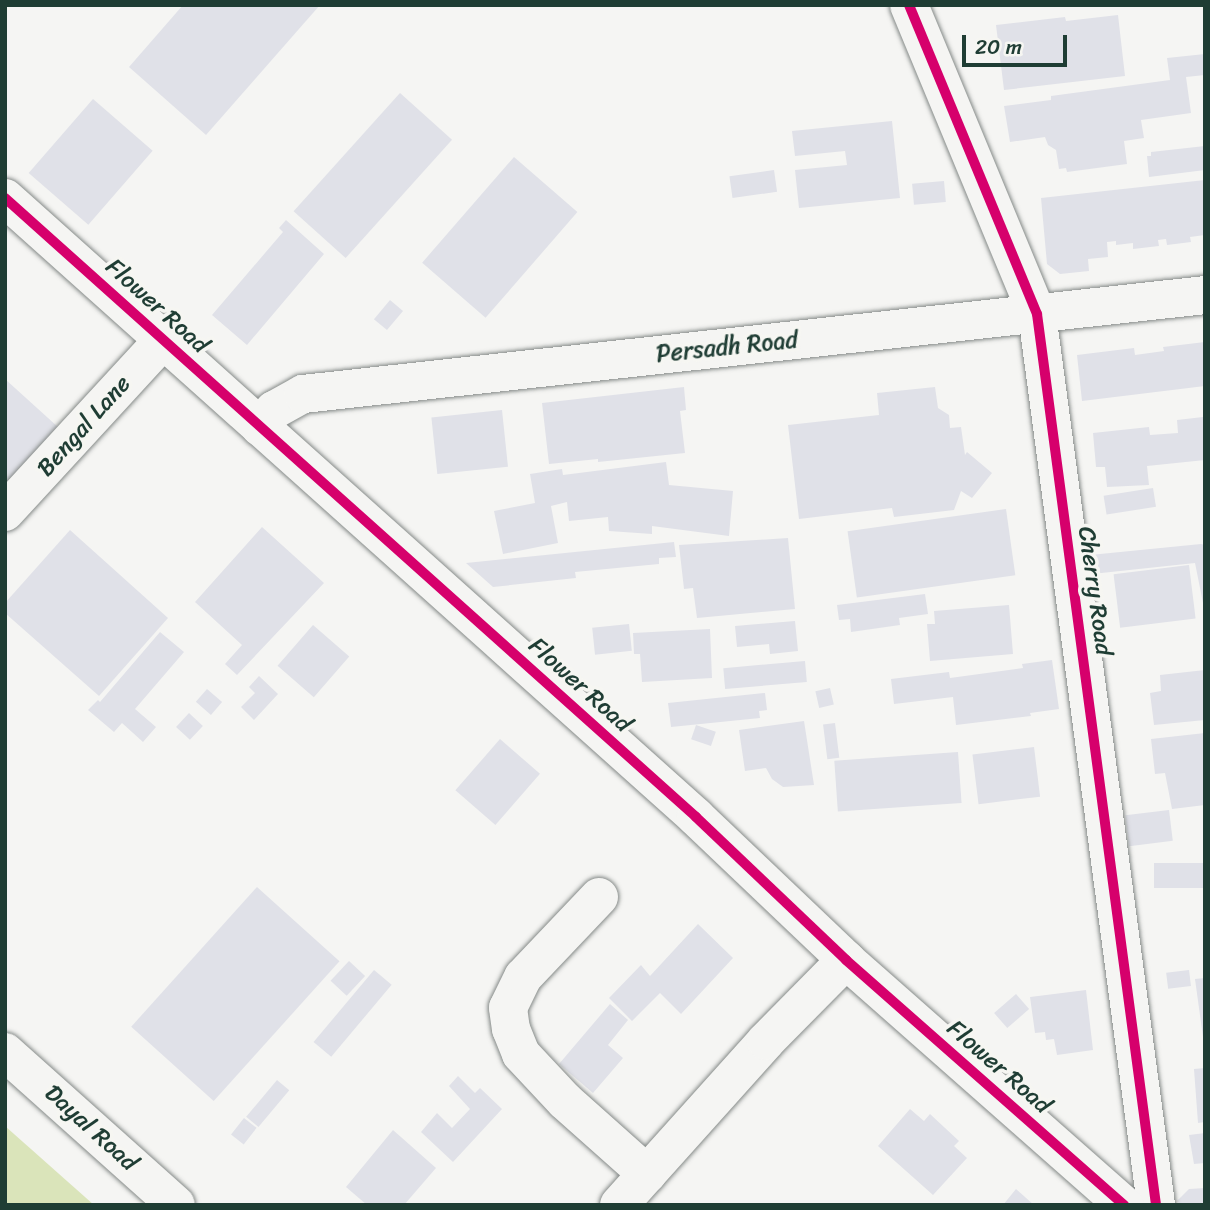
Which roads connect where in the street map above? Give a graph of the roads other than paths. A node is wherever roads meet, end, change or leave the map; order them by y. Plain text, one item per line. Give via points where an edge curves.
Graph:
1 (909, 5) edge
2 (5, 198) edge
3 (1205, 295) edge
4 (1037, 314) junction
5 (163, 340) junction
6 (260, 426) junction
7 (5, 512) edge
8 (599, 897) dead end
9 (846, 960) junction
10 (5, 1052) edge
11 (647, 1174) junction
12 (176, 1205) edge
13 (619, 1205) edge
14 (1124, 1205) edge
15 (1156, 1205) edge

1 - 4 street, Cherry Road
2 - 5 street, Flower Road
3 - 4 street, Persadh Road
4 - 6 street, Persadh Road via 303,394 274,410
4 - 15 street, Cherry Road
5 - 6 street, Flower Road
5 - 7 street, Bengal Lane
6 - 9 street, Flower Road via 696,817
8 - 11 street via 523,977 508,1008 511,1029 521,1054 565,1101
9 - 11 street
9 - 14 street, Flower Road
10 - 12 street, Dayal Road
11 - 13 street

